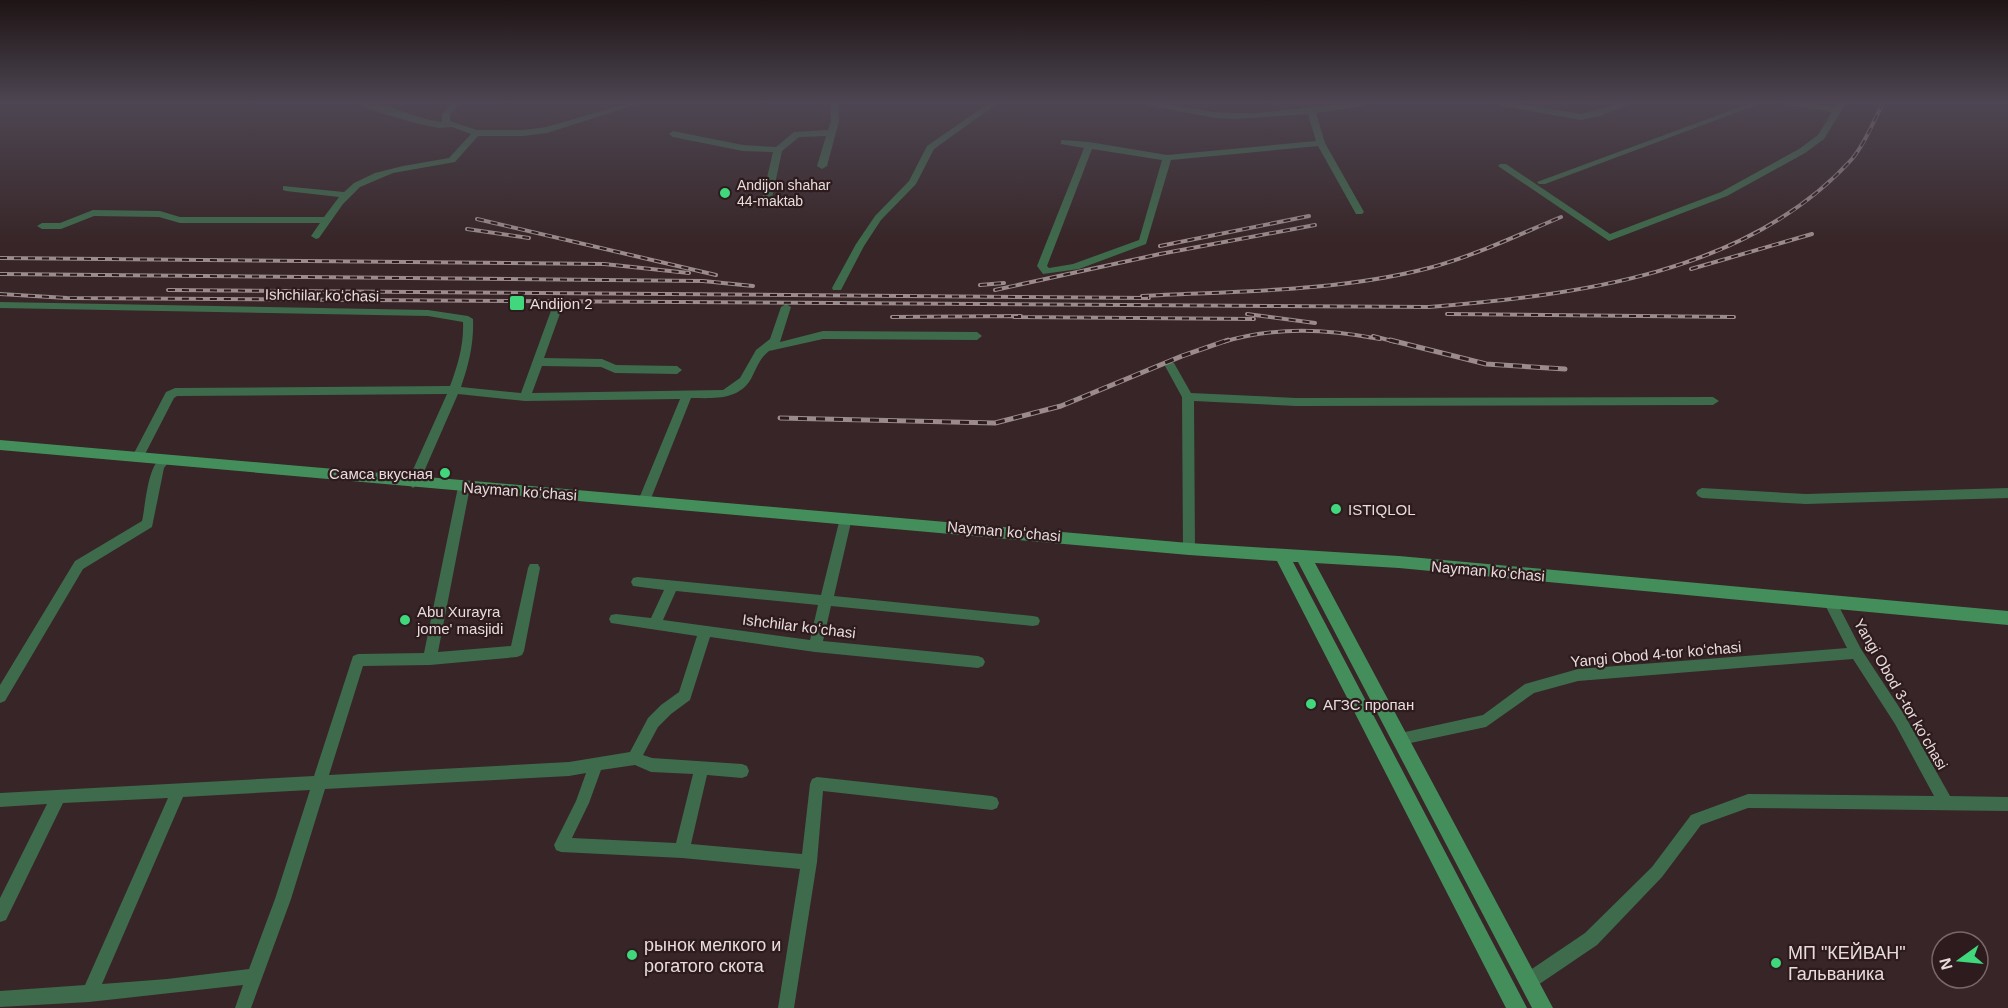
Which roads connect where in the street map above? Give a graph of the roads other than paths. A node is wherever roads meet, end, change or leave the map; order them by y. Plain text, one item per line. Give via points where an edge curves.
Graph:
1 (463, 150) edge
2 (778, 150) edge
3 (827, 150) edge
4 (929, 150) edge
5 (1087, 150) edge
6 (1115, 150) edge
7 (1249, 150) edge
8 (1325, 150) edge
9 (1629, 150) edge
10 (1803, 150) edge
11 (1167, 158) junction
12 (822, 166) dead end
13 (1503, 166) dead end
14 (1542, 182) dead end
15 (286, 189) dead end
16 (346, 195) junction
17 (766, 203) dead end
18 (1359, 212) dead end
19 (327, 220) junction
20 (42, 226) dead end
21 (316, 236) dead end
22 (837, 288) dead end
23 (0, 305) edge
24 (786, 307) dead end
25 (557, 308) dead end
26 (977, 336) dead end
27 (767, 349) junction
28 (536, 362) junction
29 (1170, 366) dead end
30 (677, 370) dead end
31 (454, 390) junction
32 (687, 394) junction
33 (525, 397) junction
34 (1188, 397) junction
35 (1713, 401) dead end
36 (0, 445) edge
37 (138, 457) junction
38 (165, 459) junction
39 (413, 483) junction
40 (464, 487) junction
41 (1702, 493) dead end
42 (2008, 493) edge
43 (644, 501) junction
44 (846, 518) junction
45 (1189, 549) junction
46 (1282, 555) junction
47 (1303, 556) junction
48 (534, 568) dead end
49 (637, 582) dead end
50 (672, 585) junction
51 (826, 600) junction
52 (1829, 601) junction
53 (2008, 618) edge
54 (616, 619) dead end
55 (1033, 621) dead end
56 (655, 624) junction
57 (705, 632) junction
58 (815, 646) junction
59 (1856, 653) junction
60 (430, 658) junction
61 (978, 662) dead end
62 (0, 698) edge
63 (1401, 740) junction
64 (635, 758) junction
65 (596, 764) junction
66 (701, 770) junction
67 (742, 771) dead end
68 (321, 783) junction
69 (176, 796) dead end
70 (58, 798) junction
71 (0, 800) edge
72 (992, 802) dead end
73 (1946, 804) junction
74 (2008, 804) edge
75 (682, 851) junction
76 (809, 862) junction
77 (0, 914) edge
78 (254, 976) junction
79 (1529, 981) junction
80 (89, 994) junction
81 (0, 999) edge
82 (243, 1008) edge
83 (786, 1008) edge
84 (1517, 1008) edge
85 (1543, 1008) edge

1 - 16 street via 452,160 374,176
2 - 17 street
3 - 12 street
4 - 22 street via 913,182 878,218 859,246
5 - 11 street via 1042,266 1047,272 1075,267 1143,242
6 - 11 street
7 - 11 street
8 - 18 street
9 - 14 street
10 - 13 street via 1724,194 1609,238
15 - 16 street
16 - 19 street
19 - 20 street via 180,220 152,213 93,213 61,226
19 - 21 street
23 - 31 street, Ishchilar koʻchasi via 458,316 468,319 469,335
24 - 27 street via 779,334
25 - 28 street
26 - 27 street via 823,335
27 - 32 street via 760,353 744,381 724,394
28 - 30 street
28 - 33 street
29 - 34 street
31 - 33 street
31 - 37 street via 175,392
31 - 39 street, Ishchilar koʻchasi
32 - 33 street
32 - 43 street
34 - 35 street via 1296,402
34 - 45 street
36 - 37 main road, Nayman koʻchasi
37 - 38 main road, Nayman koʻchasi
38 - 39 main road, Nayman koʻchasi
38 - 62 street via 158,467 148,524 78,565
39 - 40 main road, Nayman koʻchasi
40 - 43 main road, Nayman koʻchasi
40 - 60 street
41 - 42 street via 1806,499
43 - 44 main road, Nayman koʻchasi
44 - 45 main road, Nayman koʻchasi
44 - 51 street
45 - 46 main road, Nayman koʻchasi
46 - 47 main road, Nayman koʻchasi
46 - 84 main road
47 - 52 main road, Nayman koʻchasi
47 - 63 main road
48 - 60 street via 517,651
49 - 50 street
50 - 51 street
50 - 56 street
51 - 55 street
51 - 58 street
52 - 53 main road, Nayman koʻchasi
52 - 59 street, Yangi Obod 3-tor koʻchasi
54 - 56 street, Ishchilar koʻchasi
56 - 57 street, Ishchilar koʻchasi
57 - 58 street, Ishchilar koʻchasi
57 - 64 street via 685,696 648,726
58 - 61 street, Ishchilar koʻchasi
59 - 63 street, Yangi Obod 4-tor koʻchasi via 1578,675 1530,688 1486,721
59 - 73 street, Yangi Obod 3-tor koʻchasi via 1900,720
60 - 68 street via 358,660
63 - 79 main road
64 - 65 street
64 - 66 street via 651,765
65 - 68 street via 569,769
65 - 75 street via 561,845
66 - 67 street
66 - 75 street
68 - 70 street
68 - 78 street
69 - 80 street
70 - 71 street
70 - 77 street
72 - 76 street via 818,783
73 - 74 street
73 - 79 street via 1748,801 1696,820 1657,872 1592,939
75 - 76 street
76 - 83 street
78 - 80 street
78 - 82 street
79 - 85 main road
80 - 81 street

